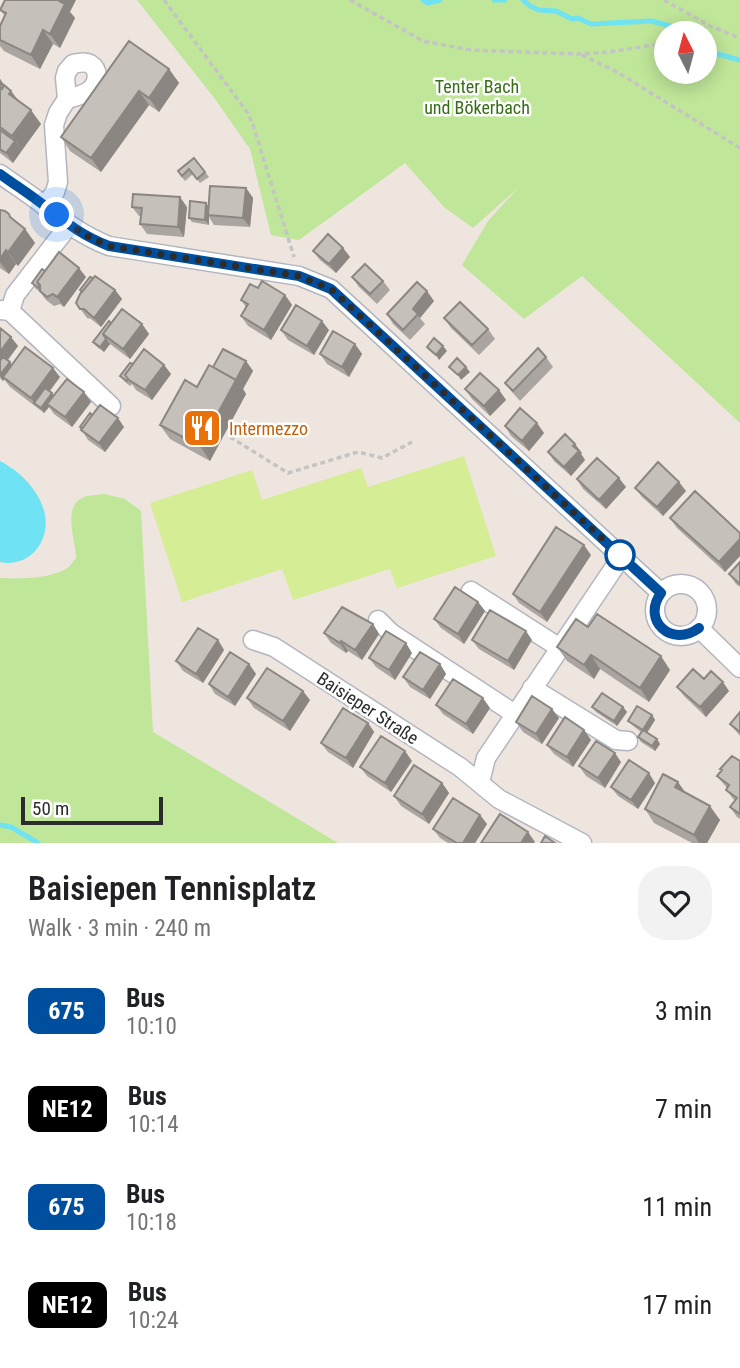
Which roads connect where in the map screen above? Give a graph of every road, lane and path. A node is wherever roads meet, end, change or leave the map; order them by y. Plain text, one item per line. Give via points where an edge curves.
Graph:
1 (164, 0) edge
2 (350, 0) edge
3 (664, 0) edge
4 (701, 21) edge
5 (718, 29) edge
6 (740, 38) edge
7 (654, 45) edge
8 (579, 54) junction
9 (67, 99) dead end
10 (740, 148) edge
11 (0, 174) edge
12 (45, 206) junction
13 (69, 225) junction
14 (299, 276) junction
15 (5, 311) edge
16 (111, 406) dead end
17 (230, 437) dead end
18 (412, 442) dead end
19 (622, 556) junction
20 (471, 591) dead end
21 (661, 593) junction
22 (378, 620) dead end
23 (699, 628) junction
24 (253, 640) dead end
25 (560, 648) junction
26 (740, 668) edge
27 (532, 688) junction
28 (515, 714) junction
29 (628, 741) dead end
30 (480, 782) junction
31 (582, 843) edge

1 - 14 path via 247,112
2 - 8 path via 423,41 471,50
3 - 4 path
5 - 6 path
7 - 8 path
8 - 10 path via 617,72
9 - 12 street via 54,125 58,183
11 - 12 street
12 - 13 street
13 - 14 street via 109,246
13 - 15 street
14 - 19 street via 338,294
15 - 16 street
17 - 18 path via 288,473 358,452 382,458
19 - 21 street
19 - 25 street
20 - 25 street
21 - 23 street via 655,608 662,628 679,636
21 - 23 street via 683,584 701,593 707,610
22 - 28 street
23 - 26 street
24 - 30 street, Baisieper Straße via 274,647
25 - 27 street
27 - 28 street
27 - 29 street via 616,740
28 - 30 street via 486,758
30 - 31 street, Baisieper Straße via 499,799

